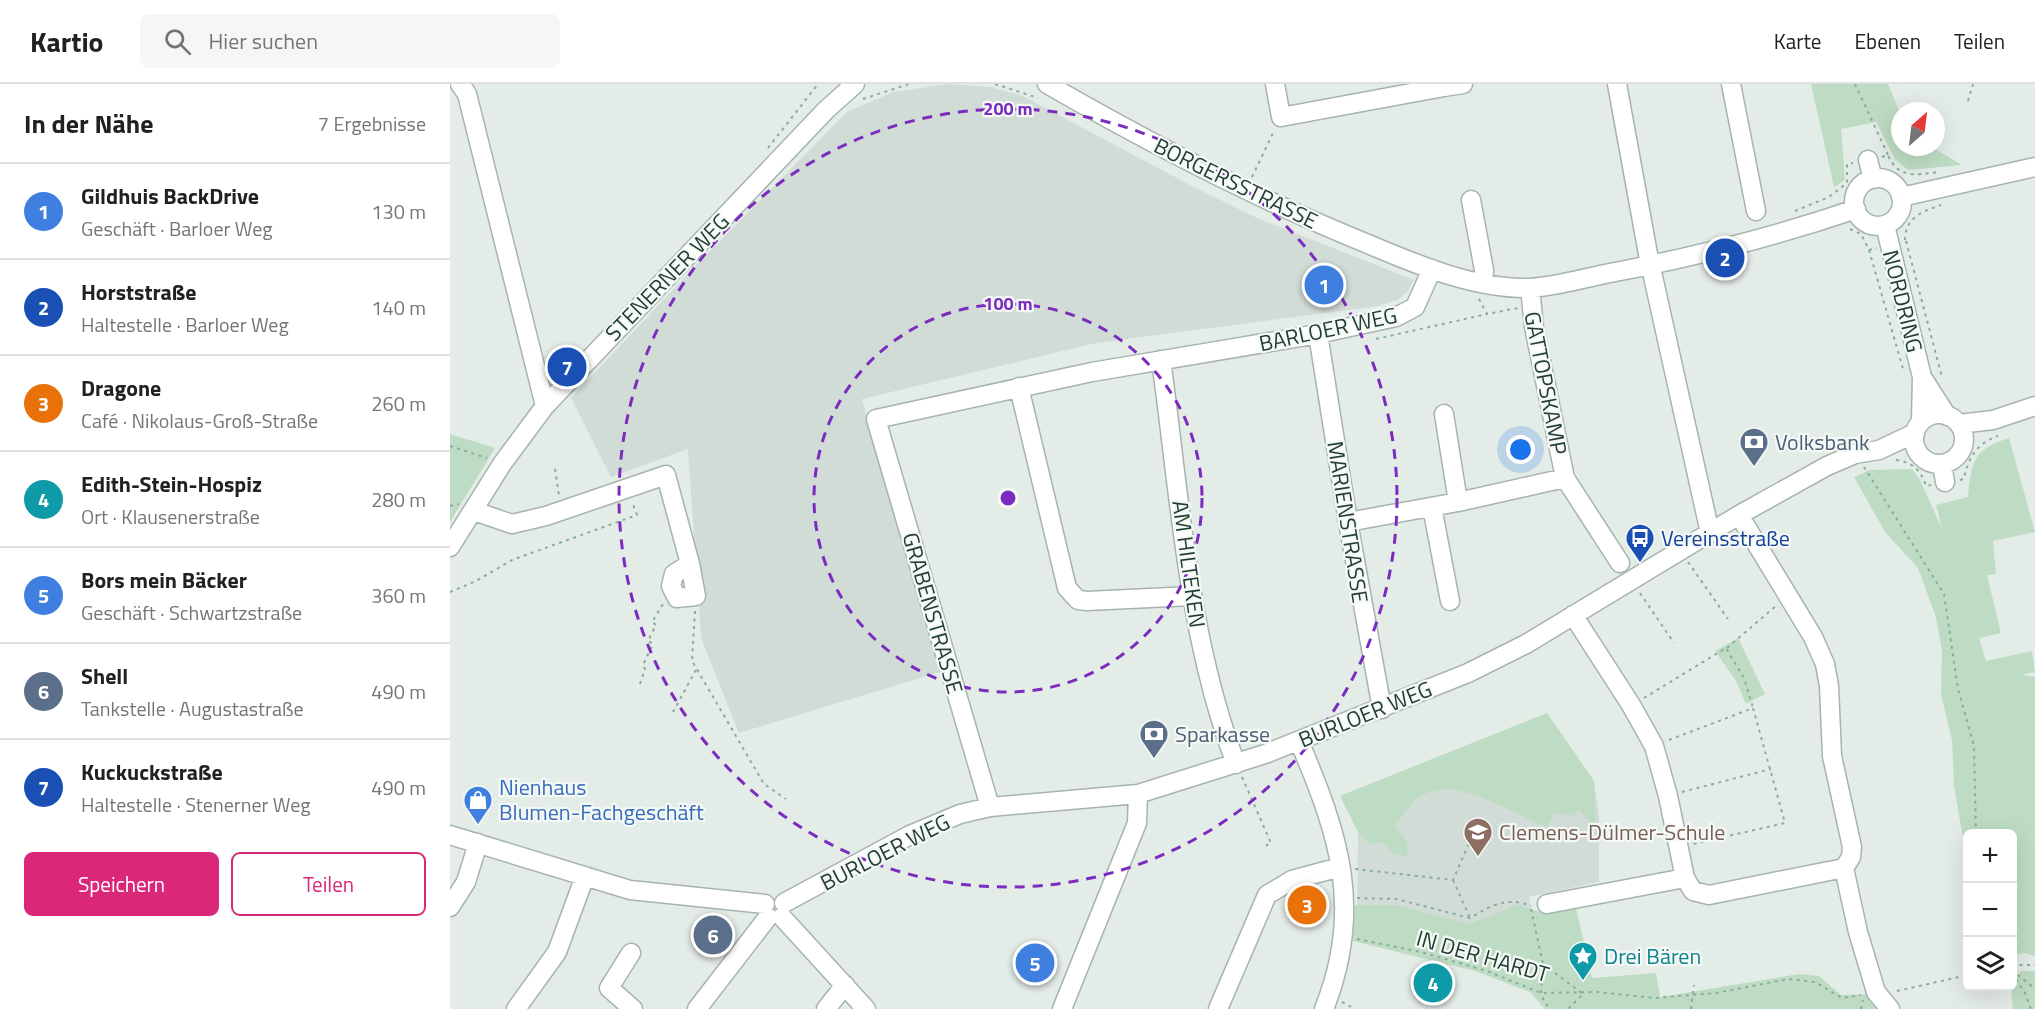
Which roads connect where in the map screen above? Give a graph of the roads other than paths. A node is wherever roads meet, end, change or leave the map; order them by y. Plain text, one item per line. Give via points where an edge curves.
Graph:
1 (855, 84) edge
2 (1275, 84) edge
3 (1463, 84) edge
4 (1617, 84) edge
5 (1731, 84) edge
6 (1443, 86) edge
7 (468, 87) edge
8 (1043, 91) edge
9 (1868, 160) road end
10 (2035, 167) edge
11 (1873, 179) junction
12 (1902, 197) junction
13 (1471, 200) dead end
14 (1856, 209) junction
15 (1756, 211) dead end
16 (1884, 225) junction
17 (1651, 266) junction
18 (1432, 268) junction
19 (1481, 290) junction
20 (1530, 297) junction
21 (1318, 334) junction
22 (1161, 360) junction
23 (1914, 378) junction
24 (1019, 387) junction
25 (545, 406) junction
26 (2035, 406) edge
27 (1444, 414) dead end
28 (876, 419) joint
29 (1953, 420) junction
30 (1993, 420) junction
31 (1918, 428) junction
32 (1879, 450) junction
33 (1961, 451) junction
34 (1920, 456) junction
35 (1565, 478) junction
36 (1458, 502) junction
37 (1432, 507) junction
38 (474, 511) junction
39 (1739, 515) junction
40 (1348, 522) junction
41 (1710, 533) junction
42 (450, 547) edge
43 (1620, 563) dead end
44 (690, 564) junction
45 (1192, 596) junction
46 (1450, 601) dead end
47 (1573, 615) junction
48 (1382, 709) junction
49 (1299, 741) junction
50 (1236, 764) junction
51 (1138, 794) junction
52 (990, 807) junction
53 (450, 835) edge
54 (478, 843) junction
55 (1340, 867) junction
56 (1844, 868) junction
57 (585, 876) junction
58 (1685, 878) junction
59 (1539, 905) road end
60 (450, 907) edge
61 (775, 910) junction
62 (631, 953) dead end
63 (845, 985) junction
64 (516, 1009) edge
65 (633, 1009) edge
66 (698, 1009) edge
67 (826, 1009) edge
68 (866, 1009) edge
69 (1062, 1009) edge
70 (1218, 1009) edge
71 (1323, 1009) edge
72 (1890, 1009) edge

1 - 25 street, STENERNER WEG via 817,119
2 - 6 street via 1281,117
3 - 6 street
4 - 17 street
5 - 15 street
7 - 25 street
8 - 18 street, BORGERSSTRASSE via 1168,152 1252,184 1310,220
9 - 11 street
10 - 12 street
11 - 12 street via 1894,184
11 - 14 street via 1856,194
12 - 16 street via 1897,217
13 - 19 street via 1484,270
14 - 16 street via 1864,221
14 - 17 street via 1762,239
16 - 23 street, NORDRING via 1898,243
17 - 20 street
17 - 41 street
18 - 19 street
18 - 21 street, BARLOER WEG via 1420,300 1406,312
19 - 20 street
20 - 35 street, GATTOPSKAMP
21 - 22 street, BARLOER WEG
21 - 40 street, MARIENSTRASSE
22 - 24 street, BARLOER WEG
22 - 45 street, AM HILTEKEN
23 - 29 street, NORDRING via 1934,395
23 - 31 street, NORDRING
24 - 28 street, BARLOER WEG
24 - 45 street via 1071,595 1087,602
25 - 38 street, STENERNER WEG via 502,464
26 - 30 street
27 - 36 street
28 - 52 street, GRABENSTRASSE
29 - 30 street
29 - 31 street via 1933,415
29 - 33 street via 1964,437
30 - 33 street
31 - 32 street, BURLOER WEG
31 - 34 street via 1915,443
32 - 34 street, BURLOER WEG
32 - 39 street, BURLOER WEG via 1855,454 1827,466
33 - 34 street via 1944,473
35 - 36 street, GATTOPSKAMP
35 - 43 street, GATTOPSKAMP
36 - 37 street, GATTOPSKAMP
37 - 40 street, GATTOPSKAMP
37 - 46 street
38 - 42 street, STENERNER WEG
38 - 44 street via 512,524 666,475
39 - 41 street, BURLOER WEG
39 - 56 street via 1814,637 1825,664 1832,756 1852,848
40 - 48 street, MARIENSTRASSE
41 - 47 street, BURLOER WEG
44 - 44 street via 696,597 677,598 670,586 674,574
45 - 50 street, AM HILTEKEN via 1208,679
47 - 48 street, BURLOER WEG via 1468,673
47 - 58 street via 1654,746
48 - 49 street, BURLOER WEG
49 - 50 street, BURLOER WEG
49 - 55 street via 1327,810
50 - 51 street, BURLOER WEG
51 - 52 street, BURLOER WEG
51 - 69 street via 1137,823
52 - 61 street, BURLOER WEG via 940,821 910,835
53 - 54 street
54 - 57 street
54 - 60 street via 466,882
55 - 70 street via 1292,880 1267,895
55 - 71 street via 1346,899 1342,936 1334,980
56 - 58 street via 1709,895 1693,891
56 - 72 street via 1876,992
57 - 61 street via 652,894
57 - 64 street via 557,952
58 - 59 street
61 - 63 street
61 - 66 street
62 - 65 street via 609,988
63 - 67 street
63 - 68 street

